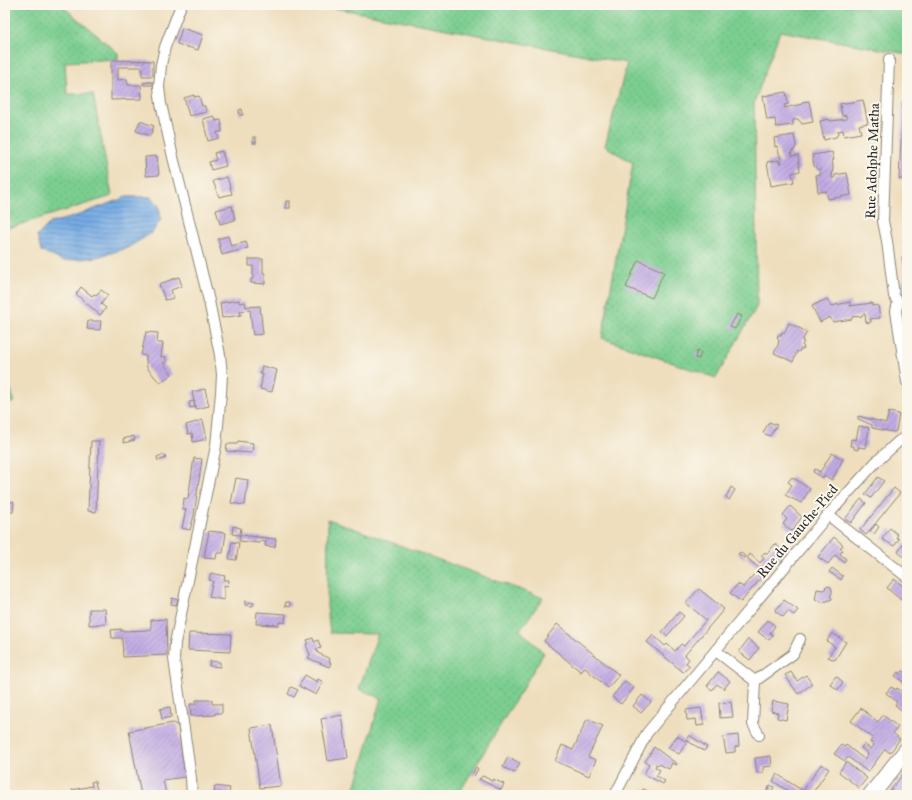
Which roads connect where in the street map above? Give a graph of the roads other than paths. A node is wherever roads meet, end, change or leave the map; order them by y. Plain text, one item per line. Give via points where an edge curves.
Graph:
1 (181, 5) edge
2 (889, 59) dead end
3 (902, 301) edge
4 (907, 382) edge
5 (907, 436) edge
6 (828, 514) junction
7 (907, 577) edge
8 (800, 639) dead end
9 (716, 651) junction
10 (755, 681) junction
11 (759, 735) dead end
12 (907, 750) edge
13 (192, 795) edge
14 (615, 795) edge
15 (872, 795) edge

1 - 13 street via 161,65 161,104 209,301 222,375 216,446 175,643 174,659
2 - 3 street, Rue Adolphe Matha via 883,221 894,296
3 - 4 street, Rue Adolphe Matha via 896,311
5 - 6 street, Rue du Gauche-Pied via 875,463
6 - 7 street
6 - 9 street, Rue du Gauche-Pied
8 - 10 street via 793,654
9 - 10 street
9 - 14 street, Rue du Gauche-Pied via 647,733
10 - 11 street via 752,724
12 - 15 main road

